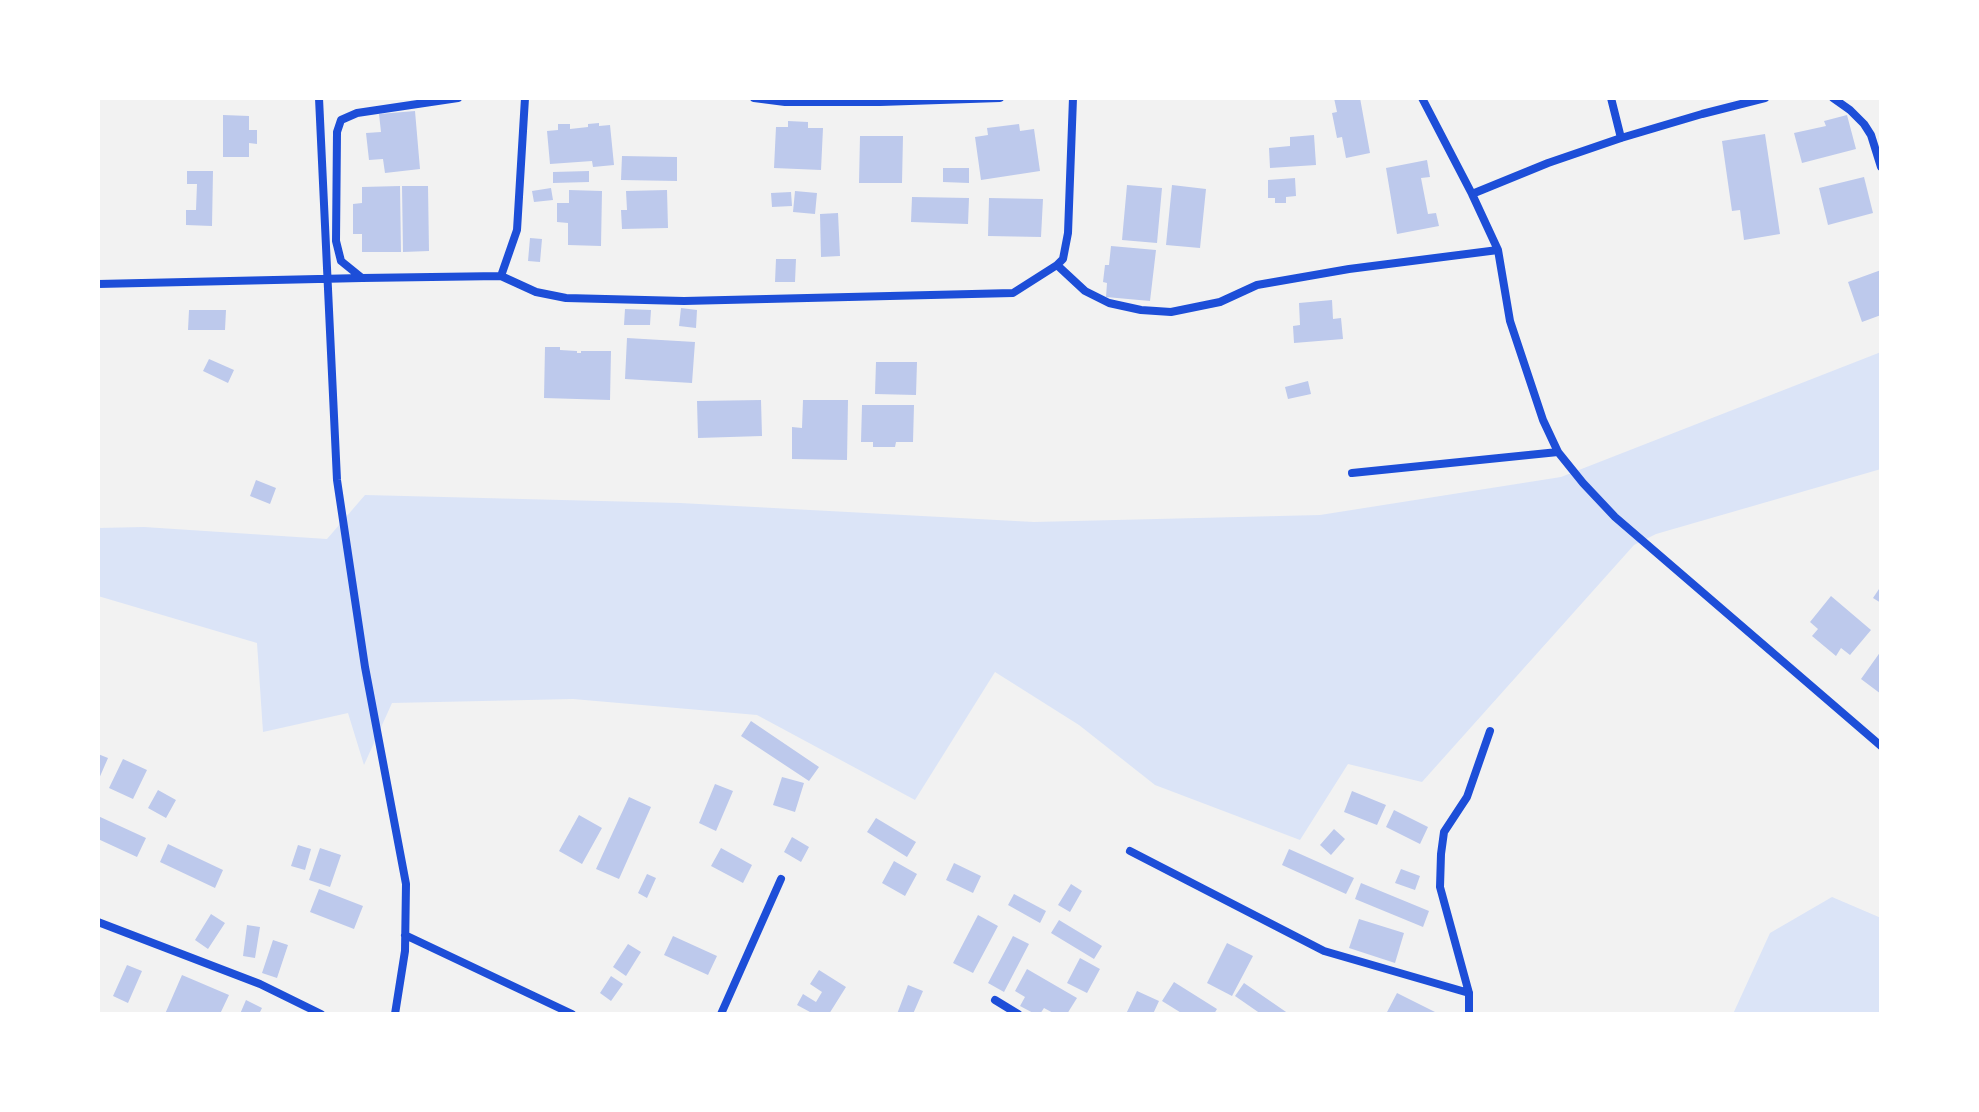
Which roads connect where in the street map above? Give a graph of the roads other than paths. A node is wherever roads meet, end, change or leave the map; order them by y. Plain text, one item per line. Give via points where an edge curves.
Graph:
1 (319, 98) edge
2 (458, 98) edge
3 (525, 98) edge
4 (754, 98) edge
5 (1000, 98) edge
6 (1073, 98) edge
7 (1422, 98) edge
8 (1611, 98) edge
9 (1765, 98) edge
10 (1833, 98) edge
11 (1621, 138) junction
12 (1881, 167) edge
13 (1472, 194) junction
14 (1498, 250) junction
15 (1057, 265) junction
16 (501, 276) junction
17 (362, 278) junction
18 (327, 279) junction
19 (98, 284) edge
20 (1558, 452) junction
21 (1352, 473) dead end
22 (1490, 731) dead end
23 (1881, 746) edge
24 (1130, 851) dead end
25 (781, 879) dead end
26 (98, 922) edge
27 (405, 935) junction
28 (1469, 993) junction
29 (995, 1000) dead end
30 (321, 1014) edge
31 (395, 1014) edge
32 (572, 1014) edge
33 (721, 1014) edge
34 (1018, 1014) edge
35 (1469, 1014) edge

1 - 18 street
2 - 17 street via 341,120 336,241 341,261
3 - 16 street via 517,230
4 - 5 street
6 - 15 street via 1068,233
7 - 13 street
8 - 11 street
9 - 11 street
10 - 12 street via 1864,124
11 - 13 street
13 - 14 street
14 - 15 street via 1257,285 1220,302 1171,312 1109,303 1085,291
14 - 20 street via 1510,321
15 - 16 street via 1013,293 684,301 566,298
16 - 17 street
17 - 18 street
18 - 19 street
18 - 27 street via 337,480 406,884
20 - 21 street
20 - 23 street via 1615,517
22 - 28 street via 1467,797 1444,832 1441,854 1440,887
24 - 28 street via 1324,951
25 - 33 street
26 - 30 street via 260,984
27 - 31 street
27 - 32 street
28 - 35 street
29 - 34 street

